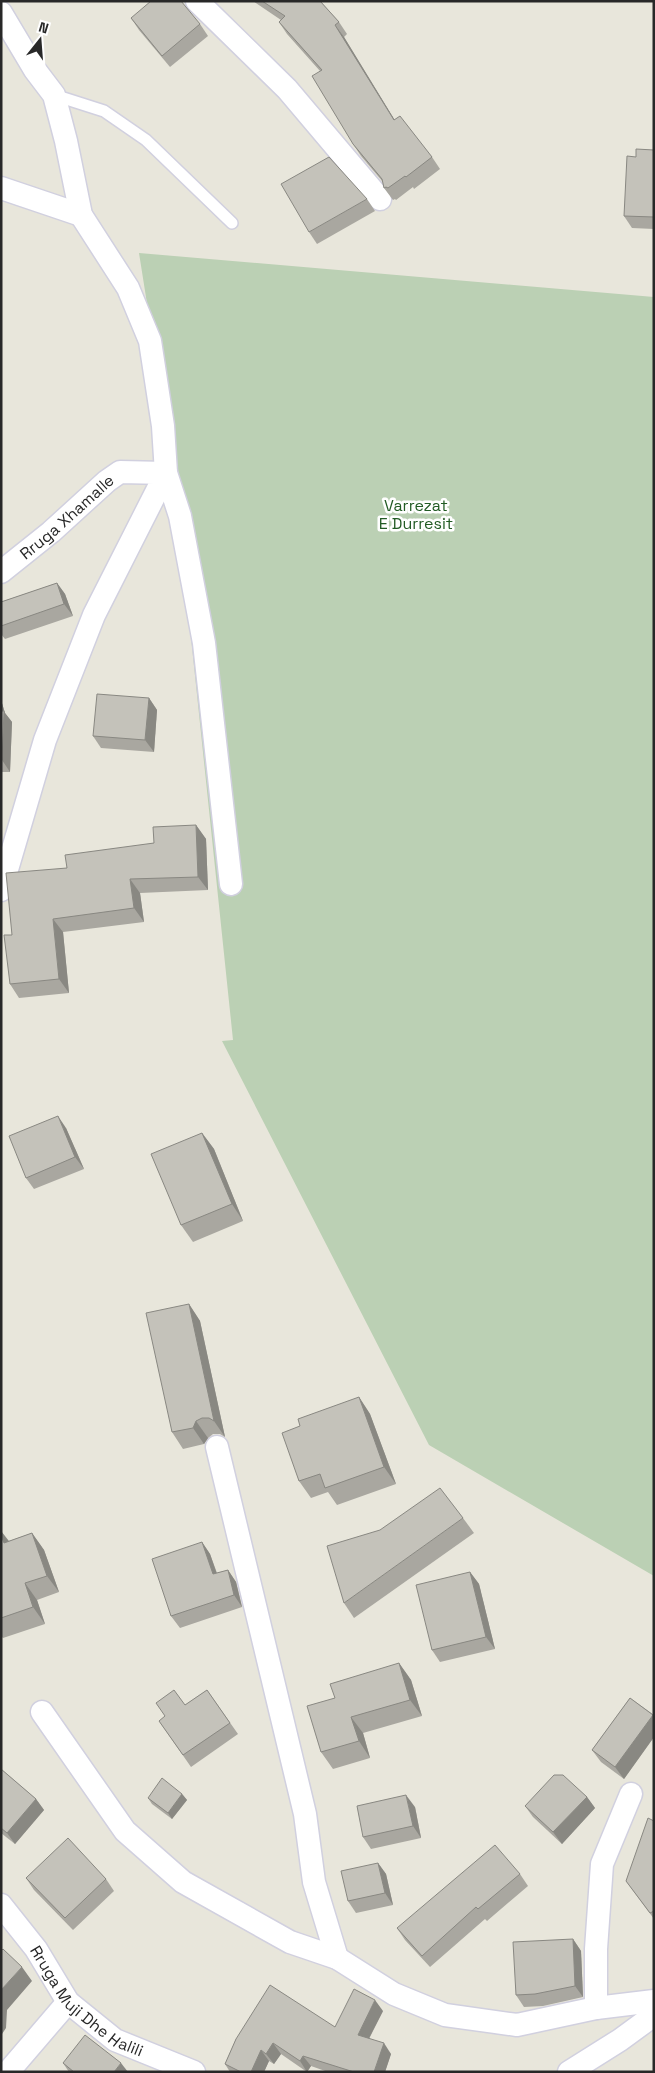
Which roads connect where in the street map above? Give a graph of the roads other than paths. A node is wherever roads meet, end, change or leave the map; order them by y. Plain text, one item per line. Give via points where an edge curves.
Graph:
1 (197, 1) edge
2 (1, 13) edge
3 (54, 95) junction
4 (1, 188) edge
5 (380, 200) dead end
6 (81, 215) junction
7 (232, 222) dead end
8 (166, 473) junction
9 (1, 572) edge
10 (231, 884) dead end
11 (1, 890) edge
12 (216, 1447) dead end
13 (42, 1712) dead end
14 (630, 1794) dead end
15 (1, 1905) edge
16 (337, 1958) junction
17 (654, 2001) edge
18 (68, 2002) junction
19 (596, 2008) junction
20 (654, 2014) edge
21 (8, 2072) edge
22 (194, 2072) edge
23 (570, 2072) edge

1 - 5 street via 287,89
2 - 3 street
3 - 6 street
3 - 7 lane via 104,111 146,140
4 - 6 street
6 - 8 street via 128,288 150,341 163,426
8 - 9 street, Rruga Xhamalle via 120,472
8 - 10 street via 180,516 204,644
8 - 11 street via 90,624 46,740
12 - 16 street via 305,1814 314,1882
13 - 16 street via 125,1831 183,1882 290,1942
14 - 19 street via 602,1864
15 - 18 street, Rruga Muji Dhe Halili via 36,1949
16 - 19 street via 394,1994 445,2015 516,2025
17 - 19 street
18 - 21 street
18 - 22 street, Rruga Muji Dhe Halili via 115,2040
20 - 23 street

